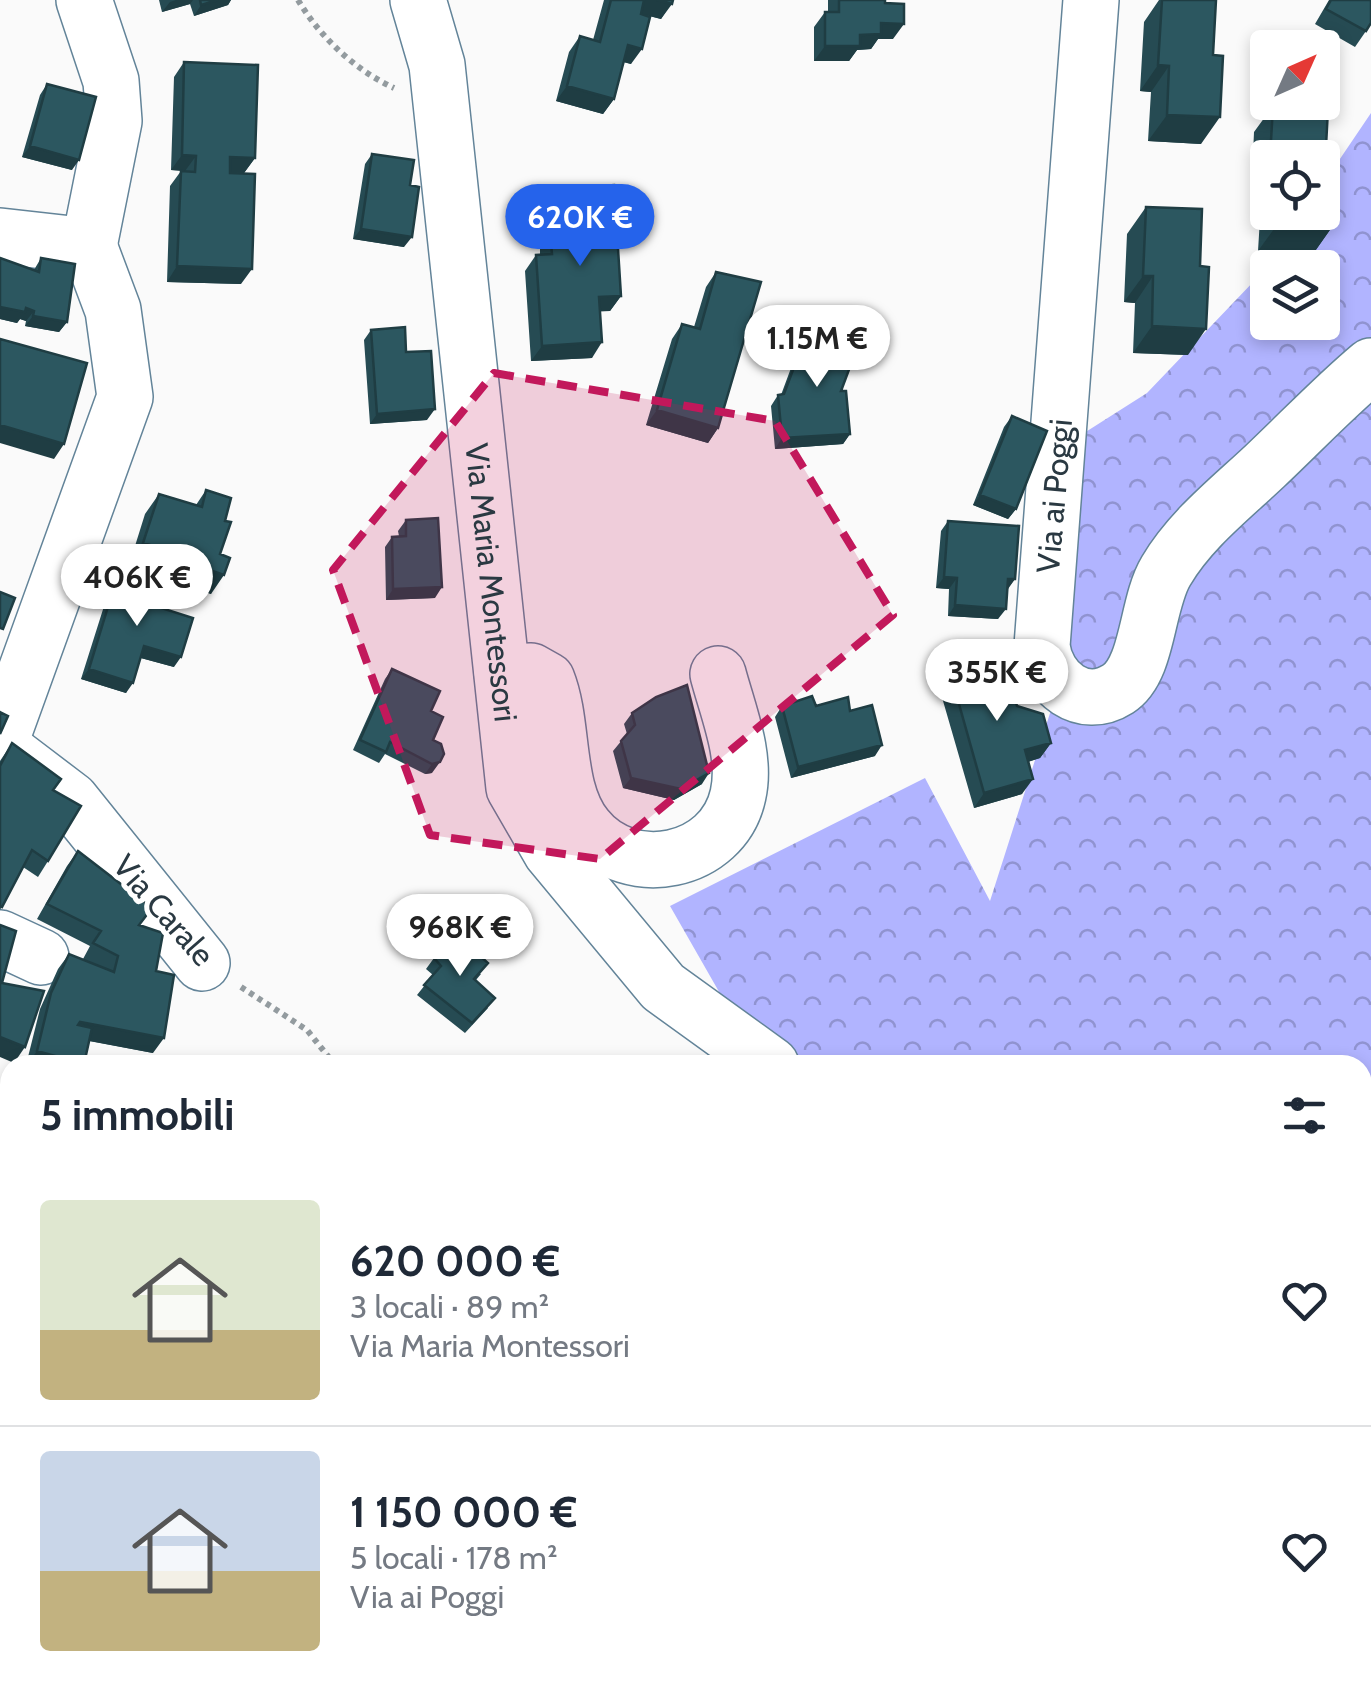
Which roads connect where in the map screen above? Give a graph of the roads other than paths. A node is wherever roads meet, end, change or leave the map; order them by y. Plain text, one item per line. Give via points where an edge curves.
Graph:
1 (84, 0) edge
2 (418, 0) edge
3 (1091, 0) edge
4 (0, 236) edge
5 (89, 246) junction
6 (1371, 366) edge
7 (502, 672) junction
8 (718, 674) dead end
9 (0, 744) edge
10 (202, 962) road end
11 (757, 1055) edge

1 - 5 street via 111,81 114,121
2 - 7 street, Via Maria Montessori via 437,65
3 - 6 street, Via ai Poggi via 1042,646 1061,687 1101,696 1129,679 1152,600 1178,554
4 - 5 street
5 - 9 street via 113,310 125,397
7 - 8 street via 531,671 547,680 571,797 586,828 628,857 653,861 676,859 706,844 738,798 738,752
7 - 11 street, Via Maria Montessori via 514,788 551,852 662,987
9 - 10 street, Via Carale via 71,800

